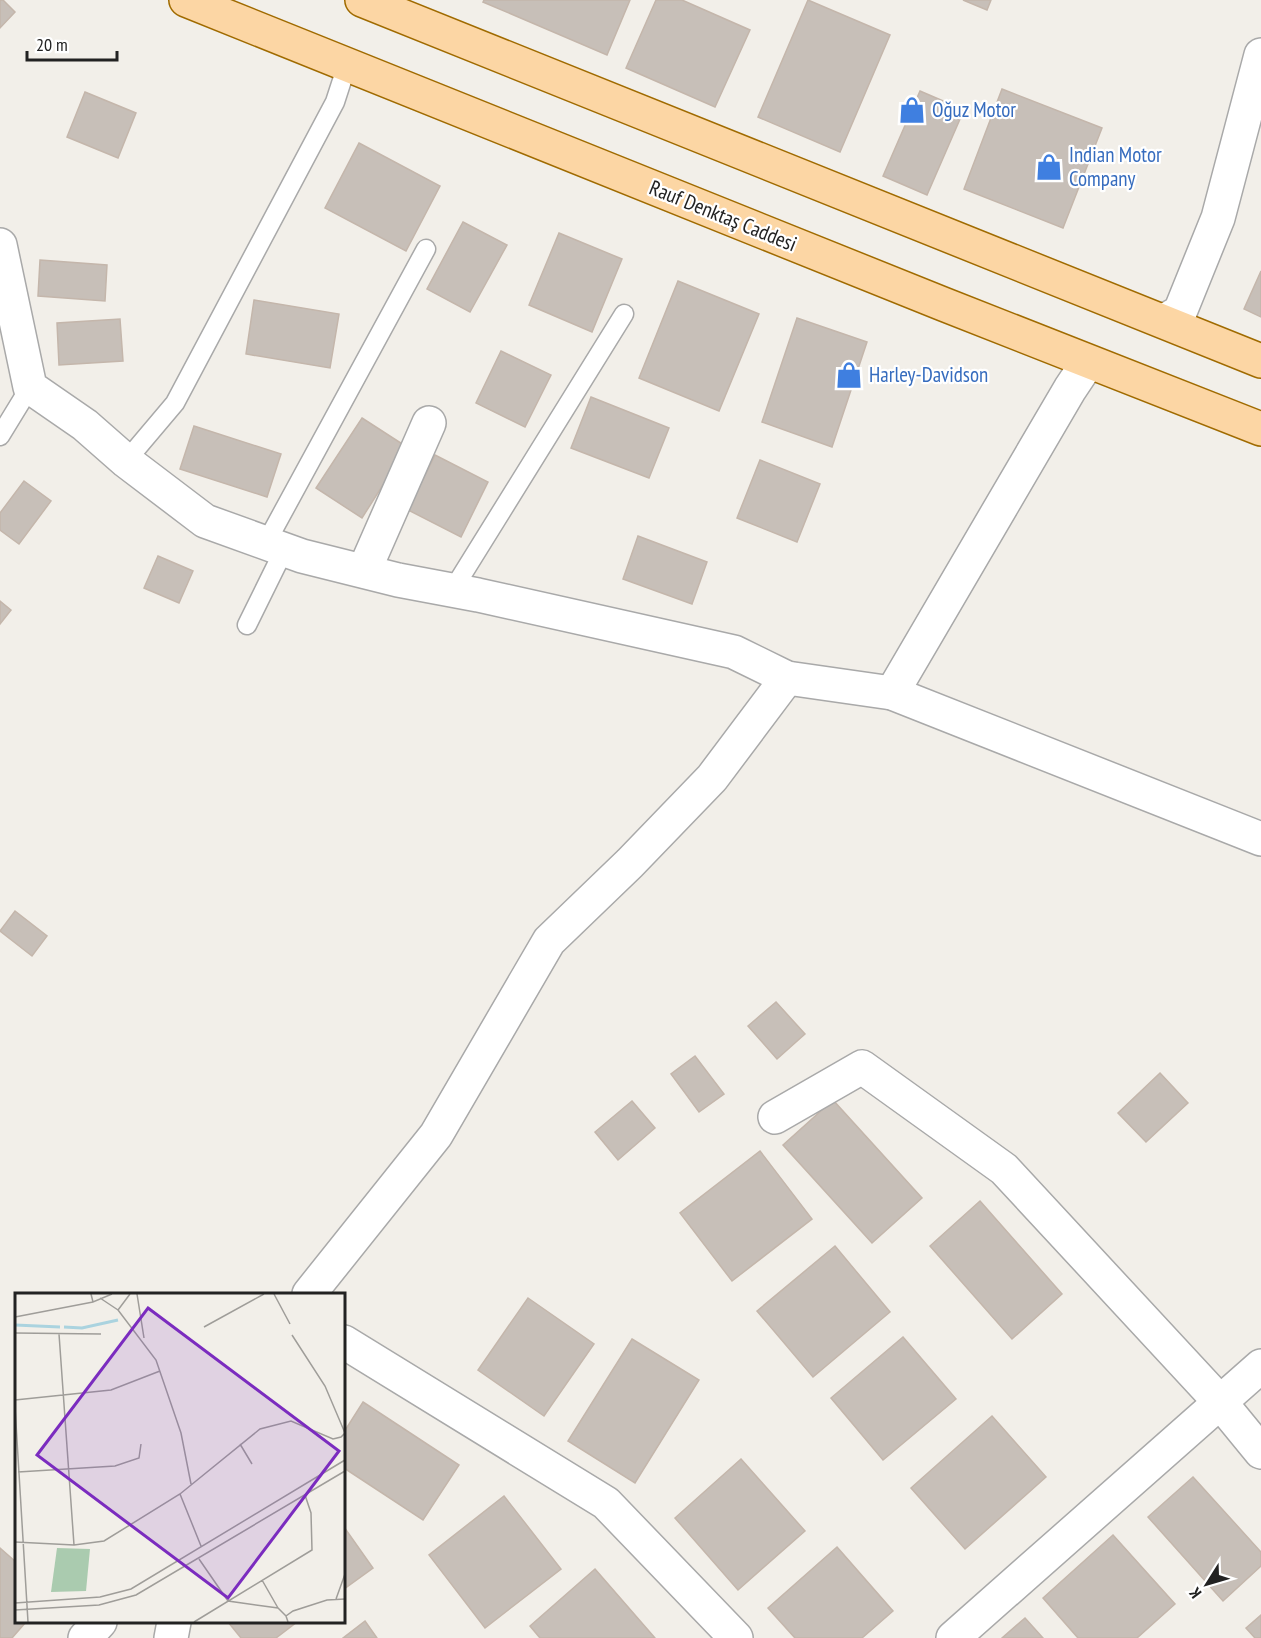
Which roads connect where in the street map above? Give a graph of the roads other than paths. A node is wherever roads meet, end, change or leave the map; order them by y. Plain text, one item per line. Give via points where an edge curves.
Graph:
1 (186, 0) edge
2 (374, 2) edge
3 (1261, 55) edge
4 (347, 65) junction
5 (0, 245) edge
6 (426, 249) dead end
7 (624, 314) dead end
8 (1164, 321) junction
9 (1261, 361) edge
10 (1088, 362) junction
11 (30, 387) junction
12 (429, 423) dead end
13 (1261, 429) edge
14 (0, 436) edge
15 (126, 461) junction
16 (275, 546) junction
17 (364, 571) junction
18 (452, 591) junction
19 (248, 625) dead end
20 (787, 678) junction
21 (892, 693) junction
22 (1261, 839) edge
23 (775, 1117) dead end
24 (310, 1293) edge
25 (345, 1343) edge
26 (1261, 1366) edge
27 (1220, 1402) junction
28 (1261, 1452) edge
29 (99, 1623) edge
30 (174, 1623) edge
31 (85, 1638) edge
32 (171, 1638) edge
33 (736, 1638) edge
34 (953, 1638) edge

1 - 4 main road, Rauf Denktaş Caddesi
2 - 8 main road
3 - 8 street via 1218,218 1180,312
4 - 10 main road, Rauf Denktaş Caddesi
4 - 15 lane via 334,102 175,403
5 - 11 street
6 - 16 lane
7 - 18 lane
8 - 9 main road
10 - 13 main road, Rauf Denktaş Caddesi
10 - 21 street
11 - 14 lane
11 - 15 street via 85,425
12 - 17 street
15 - 16 street via 205,521
16 - 17 street
16 - 19 lane
17 - 18 street
18 - 20 street via 734,652
20 - 21 street
20 - 24 street via 712,778 549,941 436,1135
21 - 22 street
23 - 27 street via 862,1067 1004,1169
25 - 33 street via 606,1503
26 - 27 street
27 - 28 street
27 - 34 street
29 - 31 street
30 - 32 street

